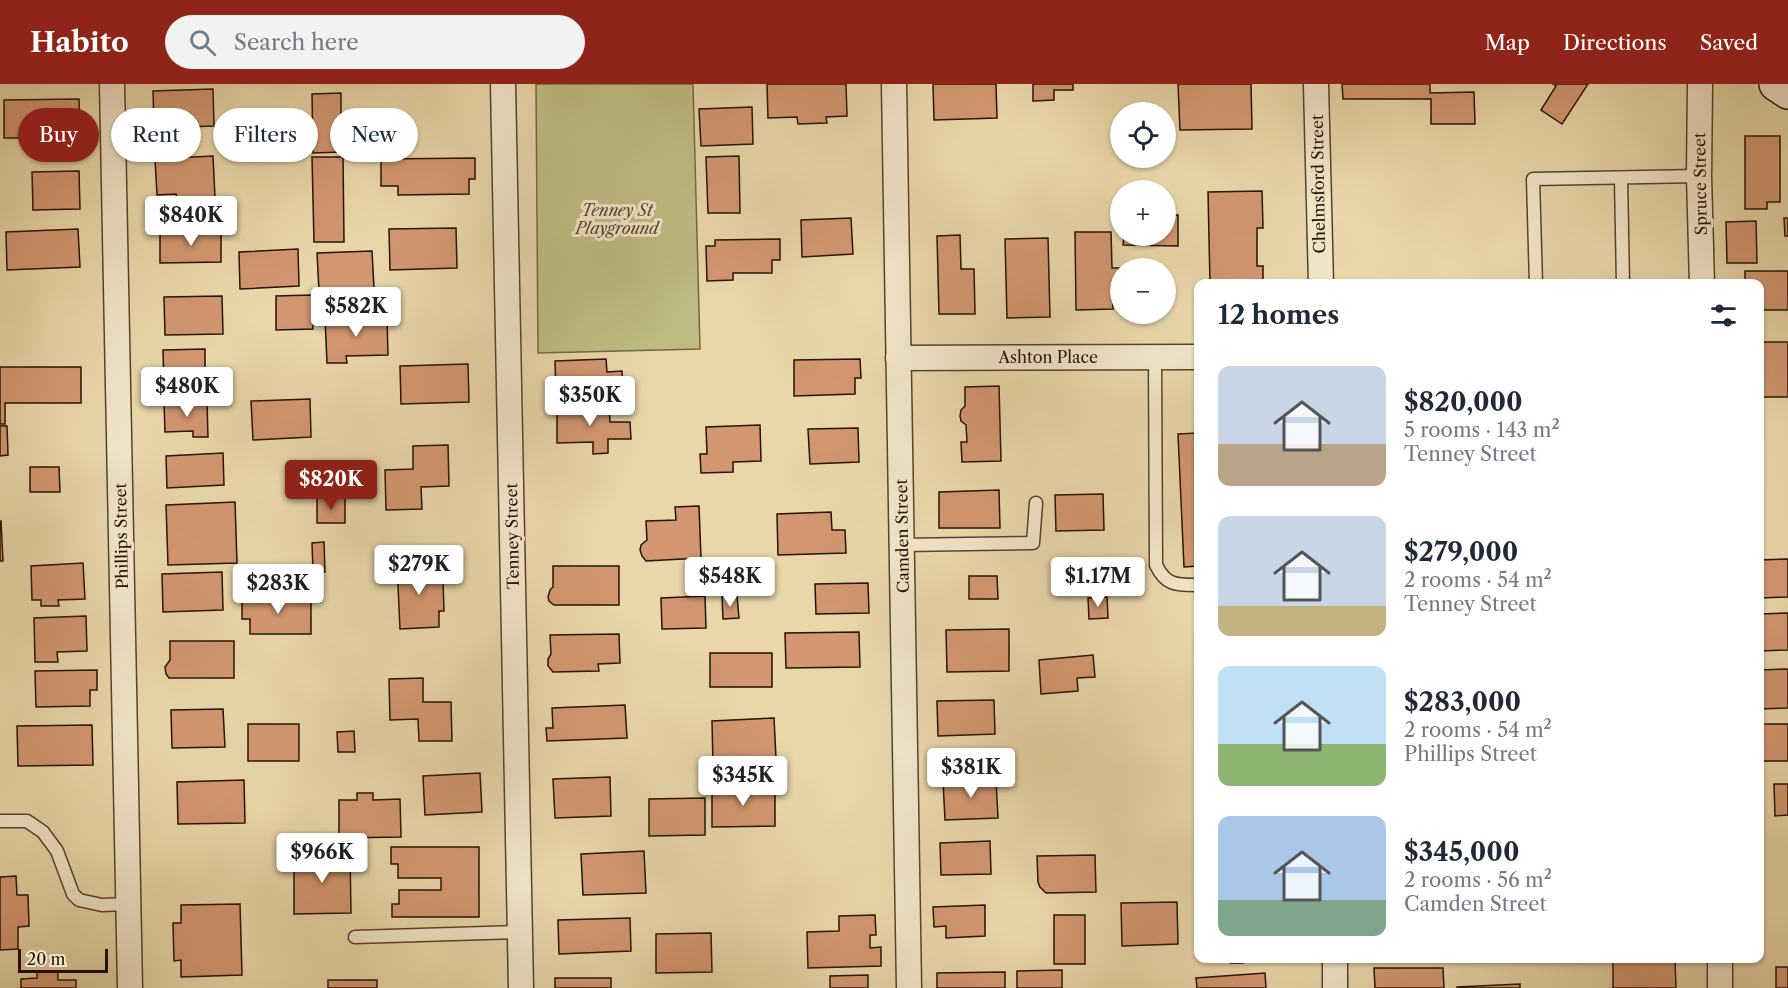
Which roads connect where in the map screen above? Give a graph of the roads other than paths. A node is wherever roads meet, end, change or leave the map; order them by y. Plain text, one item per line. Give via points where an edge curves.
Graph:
1 (112, 84) edge
2 (503, 84) edge
3 (894, 84) edge
4 (1316, 84) edge
5 (1700, 84) edge
6 (1776, 84) edge
7 (1788, 92) edge
8 (1699, 176) junction
9 (1621, 178) junction
10 (1321, 279) edge
11 (1536, 279) edge
12 (1623, 279) edge
13 (1702, 279) edge
14 (1155, 357) junction
15 (1194, 357) edge
16 (898, 358) junction
17 (1036, 503) dead end
18 (902, 545) junction
19 (1194, 585) edge
20 (0, 821) edge
21 (128, 904) junction
22 (519, 932) junction
23 (355, 937) dead end
24 (1335, 963) edge
25 (1720, 963) edge
26 (130, 988) edge
27 (520, 988) edge
28 (909, 988) edge
29 (1335, 988) edge
30 (1720, 988) edge

1 - 21 street, Phillips Street
2 - 22 street, Tenney Street
3 - 16 street, Camden Street
4 - 10 street, Chelmsford Street
5 - 8 street, Spruce Street
6 - 7 main road
8 - 9 lane
8 - 13 street, Spruce Street
9 - 11 lane via 1533,179
9 - 12 lane
14 - 15 street, Ashton Place
14 - 16 street, Ashton Place
14 - 19 lane via 1156,565 1162,577 1176,585
16 - 18 street, Camden Street
17 - 18 lane via 1033,543
18 - 28 street, Camden Street
20 - 21 lane via 27,820 43,832 57,851 73,894 79,900 102,905
21 - 26 street, Phillips Street
22 - 23 lane
22 - 27 street, Tenney Street
24 - 29 street
25 - 30 street

